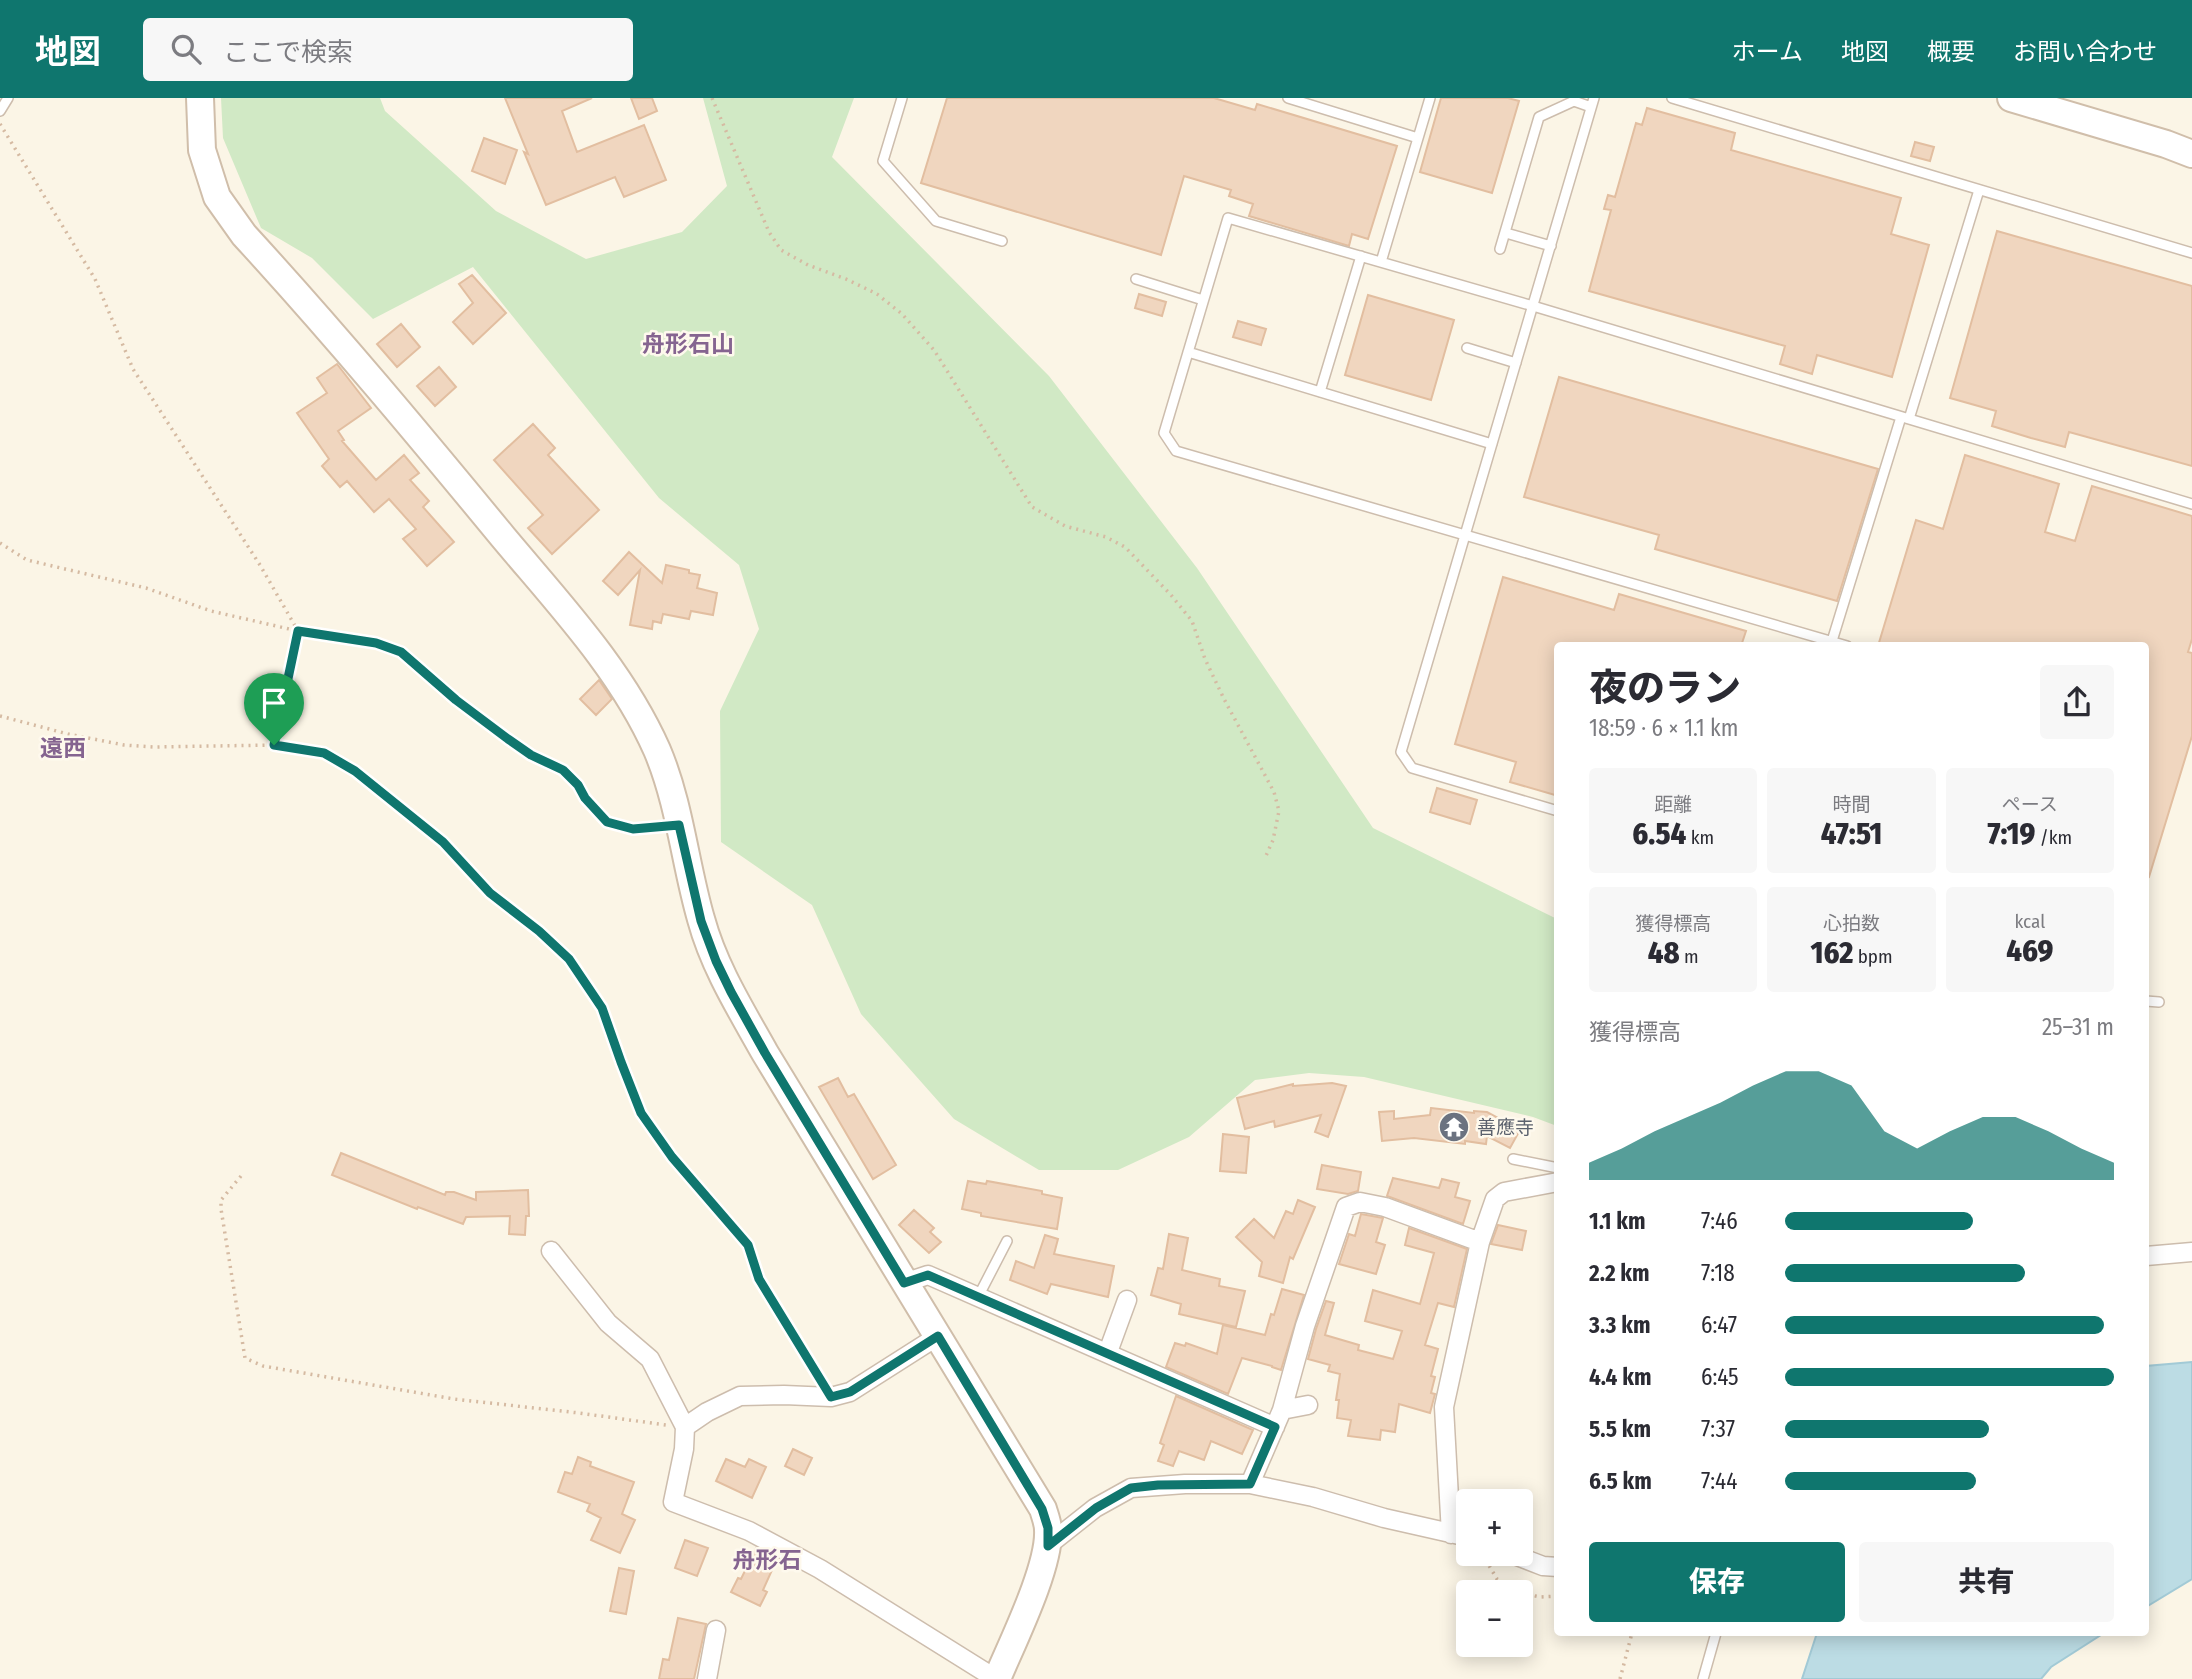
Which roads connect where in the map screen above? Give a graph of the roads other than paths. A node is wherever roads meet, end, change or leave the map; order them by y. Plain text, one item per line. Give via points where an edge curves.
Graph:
1 (8, 98) edge
2 (200, 98) edge
3 (902, 98) edge
4 (1288, 98) edge
5 (1430, 98) edge
6 (1672, 98) edge
7 (2011, 98) edge
8 (1593, 102) edge
9 (0, 111) edge
10 (1418, 138) junction
11 (2192, 154) edge
12 (1979, 190) junction
13 (1506, 233) junction
14 (1002, 241) dead end
15 (1550, 246) junction
16 (1500, 249) dead end
17 (2192, 253) edge
18 (1361, 256) junction
19 (1381, 262) junction
20 (1136, 279) dead end
21 (1203, 300) junction
22 (1533, 306) junction
23 (1466, 348) dead end
24 (1188, 352) junction
25 (1516, 363) junction
26 (1320, 392) junction
27 (1905, 418) junction
28 (1492, 444) junction
29 (2192, 504) edge
30 (1466, 534) junction
31 (1832, 641) junction
32 (1835, 642) edge
33 (1554, 810) edge
34 (2149, 1001) edge
35 (2159, 1002) dead end
36 (1513, 1159) dead end
37 (1554, 1167) edge
38 (1554, 1183) edge
39 (1007, 1241) dead end
40 (1480, 1242) junction
41 (551, 1251) dead end
42 (2192, 1252) edge
43 (2149, 1256) edge
44 (904, 1283) junction
45 (978, 1297) junction
46 (1128, 1300) dead end
47 (938, 1336) junction
48 (1108, 1352) junction
49 (1308, 1405) dead end
50 (1278, 1419) junction
51 (685, 1427) junction
52 (1250, 1484) junction
53 (1456, 1504) edge
54 (1456, 1535) edge
55 (1048, 1546) junction
56 (1533, 1562) edge
57 (1554, 1567) edge
58 (716, 1630) dead end
59 (1715, 1636) edge
60 (706, 1679) edge
61 (996, 1679) edge
62 (1703, 1679) edge

1 - 9 lane
2 - 44 street via 202,150 217,197 244,235 464,489 615,675 657,751 668,782 701,921 716,961 765,1053
3 - 14 lane via 883,161 936,221
4 - 10 lane
5 - 10 lane
6 - 12 lane
7 - 11 street
8 - 13 lane via 1574,101 1539,117
8 - 15 lane
10 - 19 lane
12 - 17 lane
12 - 27 lane
13 - 15 lane
13 - 16 lane
15 - 22 lane
18 - 19 lane
18 - 21 lane via 1227,218
18 - 26 lane
19 - 22 lane
20 - 21 lane
21 - 24 lane
22 - 25 lane
22 - 27 lane
23 - 25 lane
24 - 26 lane
24 - 30 lane via 1164,433 1176,451
25 - 28 lane
26 - 28 lane
27 - 29 lane
27 - 31 lane
28 - 30 lane
30 - 31 lane
30 - 33 lane via 1401,752 1412,768
31 - 32 lane
34 - 35 lane
36 - 37 lane
38 - 40 street via 1504,1192 1494,1199
39 - 45 lane
40 - 50 street via 1385,1207 1360,1202 1346,1207
40 - 53 street via 1444,1407
41 - 51 street via 608,1323 650,1359
42 - 43 street
44 - 45 street via 928,1275
44 - 47 street
45 - 48 street
46 - 48 street
47 - 51 street via 850,1392 831,1397 740,1396
47 - 55 street via 1042,1509
48 - 50 street
49 - 50 street
50 - 52 street
51 - 61 street via 673,1502 749,1531 820,1569
52 - 54 street
52 - 55 street via 1131,1488 1096,1508
55 - 61 street
56 - 57 street
58 - 60 street
59 - 62 lane

